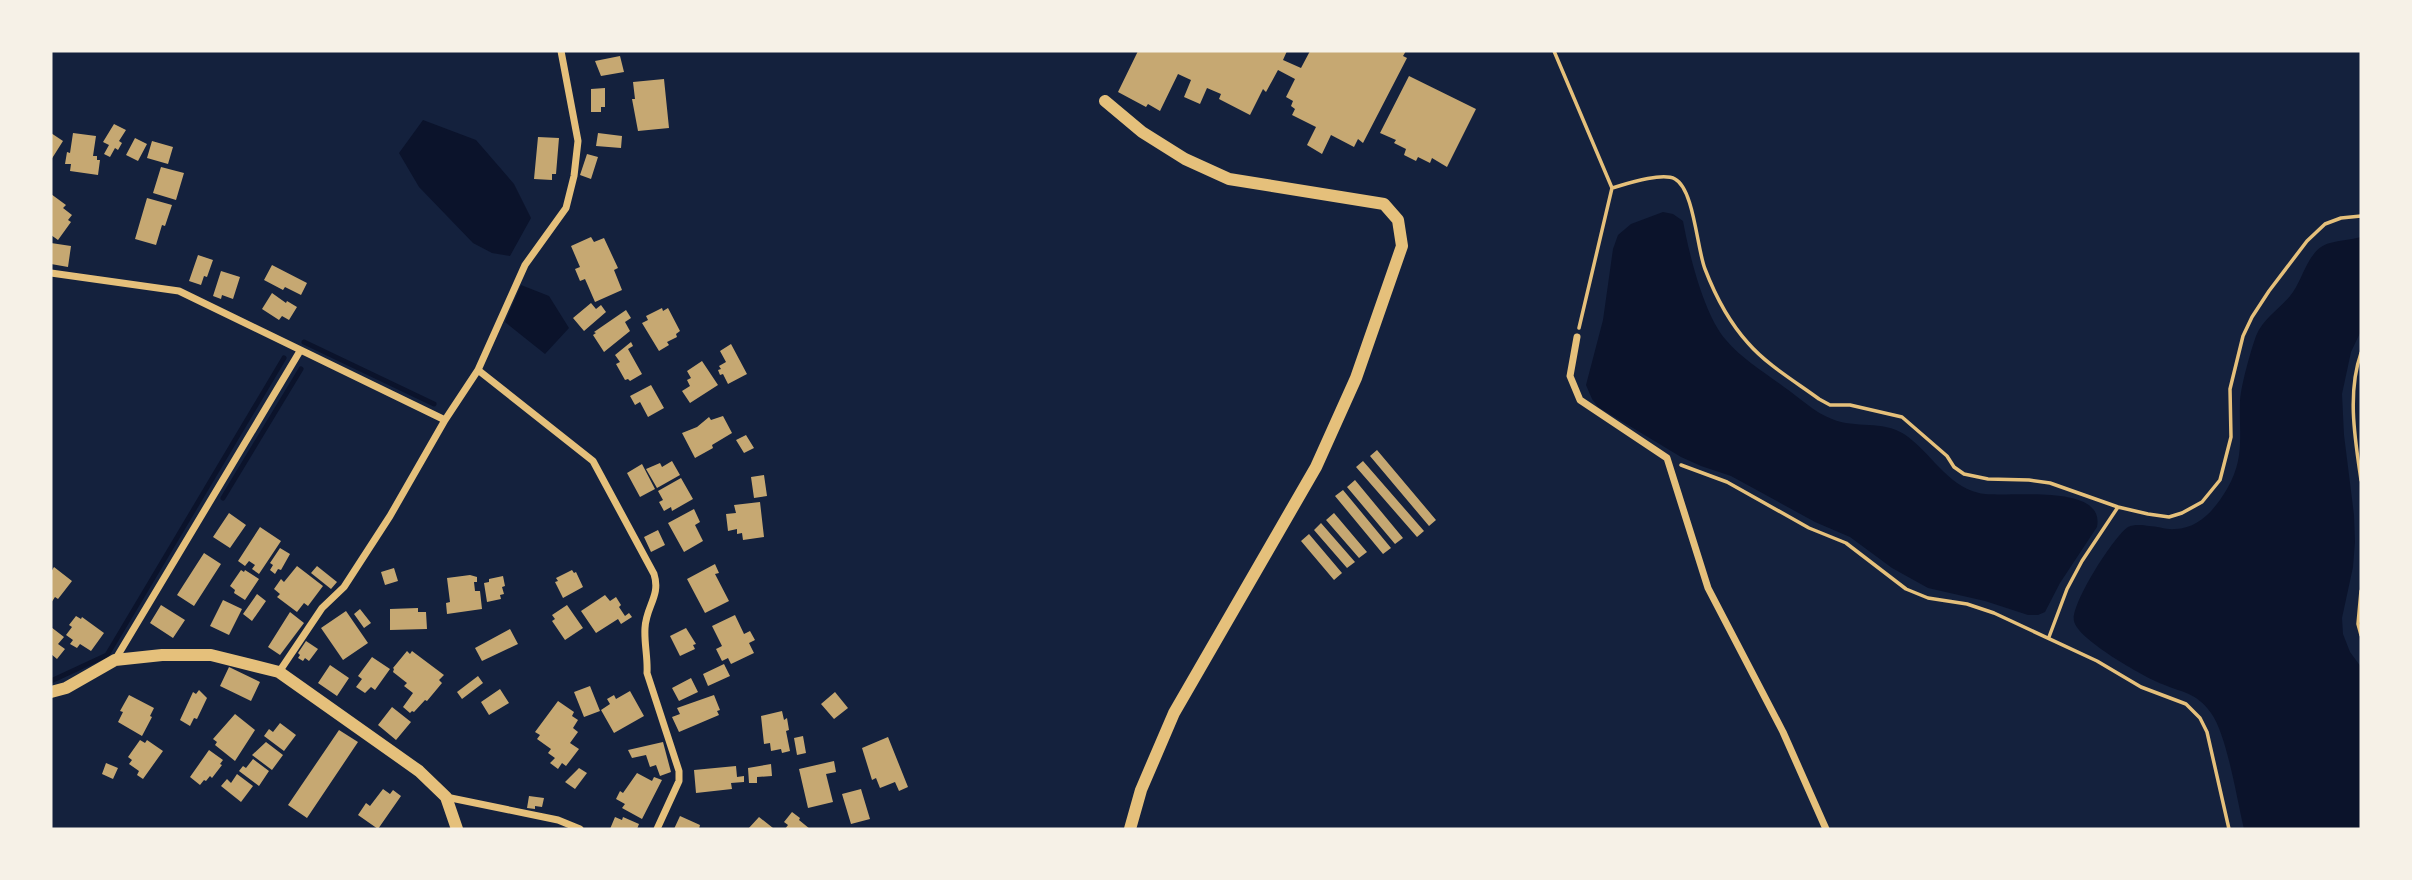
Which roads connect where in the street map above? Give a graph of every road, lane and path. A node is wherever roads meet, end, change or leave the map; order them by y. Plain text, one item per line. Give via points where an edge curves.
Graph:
1 (561, 51) edge
2 (1554, 51) edge
3 (1105, 101) dead end
4 (1612, 188) junction
5 (2361, 216) edge
6 (51, 273) edge
7 (1577, 337) joint
8 (300, 351) junction
9 (2361, 354) edge
10 (478, 370) junction
11 (445, 420) junction
12 (1667, 458) junction
13 (2361, 480) edge
14 (2118, 508) junction
15 (2361, 591) edge
16 (2361, 635) edge
17 (2049, 637) junction
18 (115, 660) junction
19 (279, 672) junction
20 (51, 692) edge
21 (446, 797) junction
22 (457, 829) edge
23 (580, 829) edge
24 (657, 829) edge
25 (1130, 829) edge
26 (1826, 829) edge
27 (2230, 829) edge

1 - 10 street via 578,141 566,208 526,265
2 - 4 path
3 - 25 street via 1142,132 1229,179 1384,204 1398,220 1402,246 1356,378 1316,467 1174,713 1141,790
4 - 7 path
4 - 14 path via 1667,177 1683,187 1710,283 1732,323 1749,345 1819,400 1902,417 1964,474 2050,483
5 - 14 path via 2325,224 2307,241 2252,317 2230,389 2231,437 2220,480 2202,502 2169,517
6 - 8 street via 179,291
7 - 12 street via 1570,376 1580,400
8 - 11 street
8 - 18 street
9 - 13 path via 2354,385
10 - 11 street
10 - 24 street via 593,461 654,574 658,587 645,629 647,673 680,771
11 - 19 street via 351,576 322,608
12 - 17 path via 1727,482 1809,528 1846,543 1906,589 1967,604
12 - 26 street via 1708,588 1783,732
14 - 17 path via 2067,589
15 - 16 path
17 - 27 path via 2141,687 2186,704 2200,718
18 - 19 street via 211,655
18 - 20 street
19 - 21 street via 419,771
21 - 22 street
21 - 23 street via 558,820

